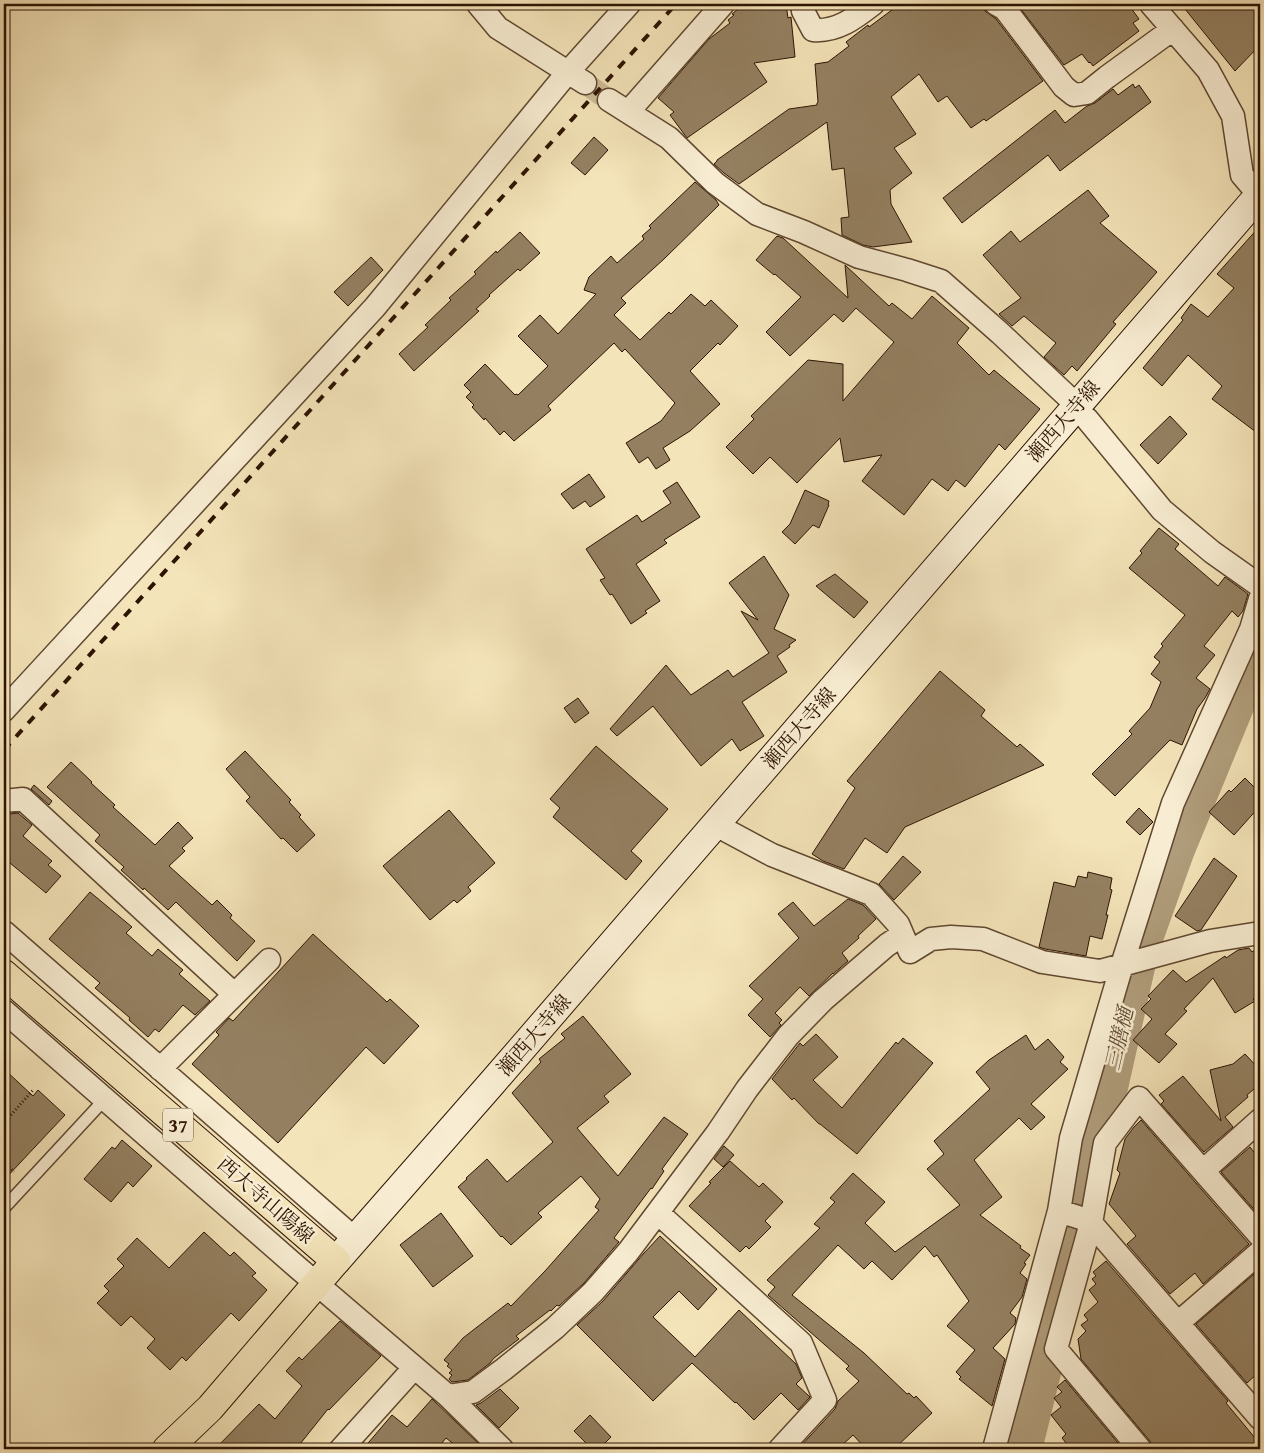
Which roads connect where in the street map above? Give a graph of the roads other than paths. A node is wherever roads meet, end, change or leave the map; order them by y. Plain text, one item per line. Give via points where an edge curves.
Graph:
1 (478, 4) edge
2 (629, 4) edge
3 (723, 4) edge
4 (802, 4) edge
5 (873, 4) edge
6 (996, 4) edge
7 (1151, 4) edge
8 (1173, 30) junction
9 (577, 78) junction
10 (609, 100) tunnel mouth
11 (628, 112) junction
12 (1260, 194) edge
13 (1067, 396) dead end
14 (1087, 419) dead end
15 (1260, 586) edge
16 (1260, 599) edge
17 (1256, 632) edge
18 (4, 710) edge
19 (4, 801) edge
20 (716, 825) junction
21 (4, 932) edge
22 (1260, 933) edge
23 (902, 935) junction
24 (269, 960) dead end
25 (1131, 963) junction
26 (12, 981) edge
27 (234, 994) junction
28 (4, 1011) edge
29 (160, 1069) junction
30 (105, 1099) junction
31 (1260, 1120) edge
32 (1203, 1171) junction
33 (4, 1208) edge
34 (658, 1213) junction
35 (1075, 1217) junction
36 (1260, 1236) edge
37 (355, 1239) junction
38 (1260, 1252) edge
39 (336, 1261) junction
40 (317, 1284) junction
41 (1178, 1323) junction
42 (414, 1368) junction
43 (448, 1396) junction
44 (1260, 1418) edge
45 (168, 1449) edge
46 (341, 1449) edge
47 (502, 1449) edge
48 (780, 1449) edge
49 (994, 1449) edge
50 (1140, 1449) edge

1 - 9 street via 498,28
2 - 9 street
3 - 11 street
4 - 5 street via 813,30 824,31 838,28
6 - 8 street via 1005,9 1074,95 1087,93
7 - 8 street
8 - 12 street via 1208,70 1233,116 1242,175
9 - 18 street via 375,307
10 - 11 street
11 - 13 street via 669,138 715,183 757,214 859,257 941,281
12 - 20 main road, 瀬西大寺線
14 - 15 street via 1162,510 1212,552
16 - 17 street
17 - 25 street via 1173,803
19 - 27 street via 23,799
20 - 23 street via 772,855 871,894 898,924
20 - 37 main road, 瀬西大寺線
21 - 29 street
22 - 25 street via 1210,941
23 - 25 street via 910,952 931,939 952,937 983,939 1042,962 1100,971
23 - 34 street via 823,1000 788,1036
24 - 27 street
25 - 35 street via 1071,1138
26 - 39 main road, 西大寺山陽線 / 37
27 - 29 street
28 - 30 street
29 - 37 street
30 - 33 lane
30 - 40 street
31 - 32 street
32 - 35 street via 1139,1098 1104,1142
32 - 36 street
34 - 43 street via 593,1292 555,1328 473,1392
34 - 48 street via 801,1343 825,1400
35 - 41 street
35 - 49 street
35 - 50 street via 1056,1349
37 - 39 main road, 瀬西大寺線
38 - 41 street
39 - 40 main road
40 - 42 street
40 - 45 main road via 210,1408
41 - 44 street
42 - 43 street
42 - 46 street
43 - 47 street

